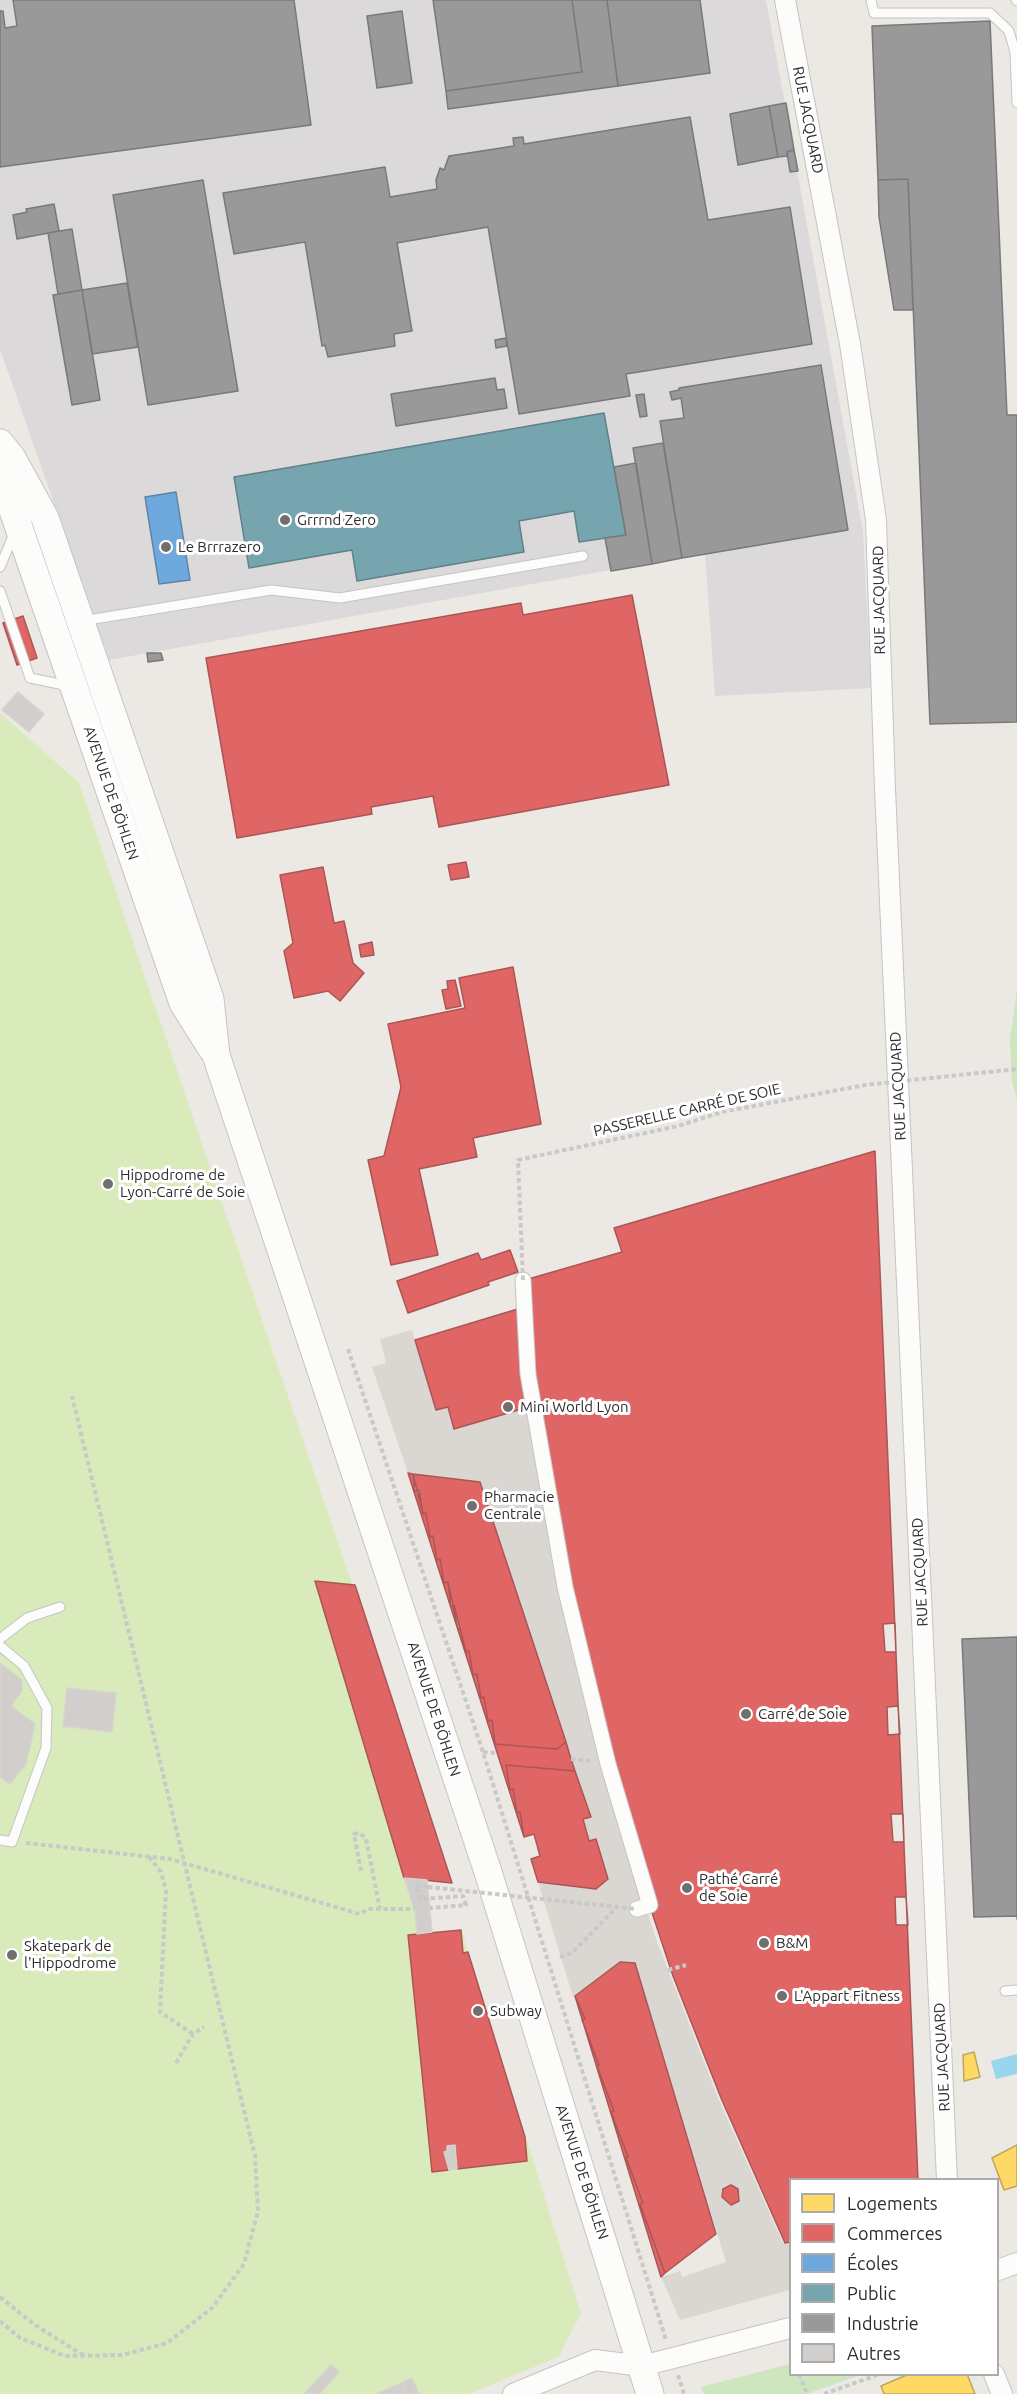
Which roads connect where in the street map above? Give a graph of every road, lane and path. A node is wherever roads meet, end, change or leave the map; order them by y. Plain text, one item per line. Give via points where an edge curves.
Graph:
1 (784, 0) edge
2 (871, 0) edge
3 (1017, 103) edge
4 (0, 443) edge
5 (0, 473) edge
6 (4, 500) edge
7 (19, 524) junction
8 (583, 556) dead end
9 (0, 567) edge
10 (62, 569) junction
11 (0, 591) edge
12 (79, 622) junction
13 (74, 687) junction
14 (216, 1055) junction
15 (1017, 1069) edge
16 (523, 1281) joint
17 (348, 1349) dead end
18 (72, 1396) dead end
19 (60, 1607) dead end
20 (0, 1638) edge
21 (0, 1646) edge
22 (483, 1752) junction
23 (496, 1753) dead end
24 (0, 1840) edge
25 (12, 1842) junction
26 (149, 1857) junction
27 (184, 1863) junction
28 (361, 1871) dead end
29 (617, 1907) junction
30 (430, 1908) dead end
31 (380, 1909) junction
32 (414, 1909) dead end
33 (637, 1909) joint
34 (560, 1957) dead end
35 (686, 1965) dead end
36 (668, 1970) dead end
37 (1017, 1990) edge
38 (1005, 1991) dead end
39 (204, 2027) dead end
40 (193, 2034) junction
41 (176, 2064) dead end
42 (947, 2178) edge
43 (1017, 2263) edge
44 (999, 2270) edge
45 (0, 2296) edge
46 (0, 2321) edge
47 (789, 2328) edge
48 (666, 2340) dead end
49 (84, 2356) junction
50 (642, 2366) junction
51 (800, 2376) edge
52 (874, 2376) edge
53 (995, 2376) edge
54 (513, 2394) edge
55 (650, 2394) edge
56 (807, 2394) edge
57 (824, 2394) edge
58 (1002, 2394) edge

1 - 42 street, RUE JACQUARD via 850,344 876,520 885,801
2 - 3 lane via 874,14 990,13 1009,31 1015,52
4 - 10 main road, AVENUE DE BÖHLEN via 45,518
5 - 6 main road, AVENUE DE BÖHLEN
6 - 7 main road, AVENUE DE BÖHLEN
7 - 9 lane
7 - 10 main road, AVENUE DE BÖHLEN via 31,519
7 - 13 main road, AVENUE DE BÖHLEN
8 - 12 lane via 340,598 271,590
10 - 12 main road, AVENUE DE BÖHLEN
11 - 13 lane via 30,678
12 - 14 main road, AVENUE DE BÖHLEN via 210,999
13 - 14 main road, AVENUE DE BÖHLEN via 183,1003
14 - 50 main road, AVENUE DE BÖHLEN via 488,1872
15 - 16 path, PASSERELLE CARRÉ DE SOIE, bridge via 865,1085 722,1112 678,1126 518,1160
16 - 33 street via 528,1374 565,1587 606,1753 651,1905
17 - 22 path, AVENUE DE BÖHLEN
18 - 27 path
19 - 20 lane via 27,1618
21 - 25 lane via 24,1666 47,1708 46,1748
22 - 23 path
22 - 48 path, AVENUE DE BÖHLEN
24 - 25 lane
25 - 26 path
26 - 27 path
26 - 40 path via 161,1872 166,1890 160,2012
27 - 31 path via 360,1914
27 - 49 path via 255,2156 258,2211 244,2264 212,2308 167,2343 122,2355
28 - 31 path via 354,1834 360,1833 366,1839
29 - 30 path, bridge via 416,1886 420,1899 463,1896 466,1905
29 - 33 path, bridge
29 - 34 path via 572,1953
31 - 32 path
35 - 36 path
37 - 38 lane
39 - 40 path
40 - 41 path
43 - 44 street
45 - 49 path via 35,2325
46 - 49 path via 20,2338 64,2356
47 - 50 street
50 - 54 street via 595,2360
50 - 55 main road, AVENUE DE BÖHLEN
51 - 56 path
52 - 57 path
53 - 58 street

